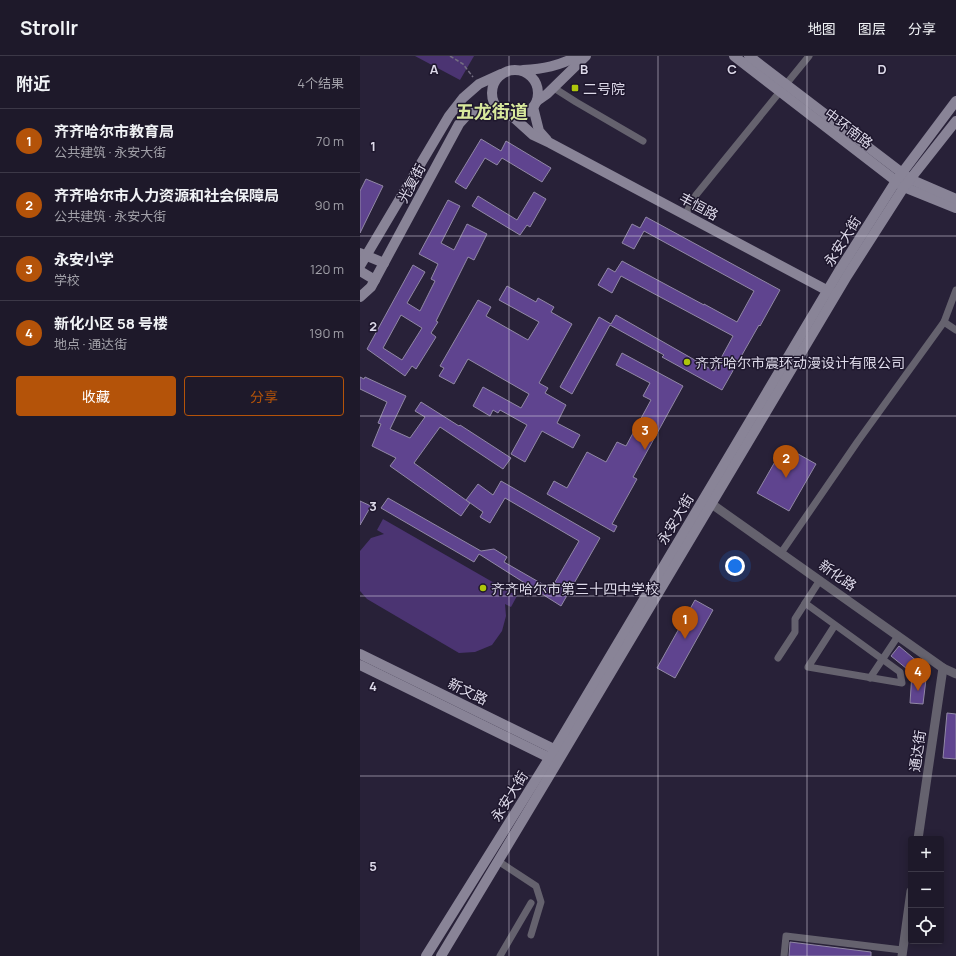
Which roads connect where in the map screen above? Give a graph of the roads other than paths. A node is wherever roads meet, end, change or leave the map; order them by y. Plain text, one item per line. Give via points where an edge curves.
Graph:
1 (578, 56) edge
2 (586, 56) edge
3 (734, 56) edge
4 (749, 56) edge
5 (809, 56) edge
6 (522, 70) junction
7 (501, 74) junction
8 (554, 88) junction
9 (783, 89) junction
10 (956, 101) edge
11 (535, 104) junction
12 (509, 114) junction
13 (956, 121) edge
14 (643, 141) dead end
15 (550, 142) junction
16 (903, 180) junction
17 (956, 198) edge
18 (956, 208) edge
19 (685, 215) junction
20 (363, 254) edge
21 (384, 262) junction
22 (360, 266) edge
23 (360, 271) edge
24 (374, 280) junction
25 (956, 290) edge
26 (832, 292) junction
27 (360, 297) edge
28 (944, 322) junction
29 (956, 330) edge
30 (708, 501) junction
31 (781, 553) junction
32 (820, 580) junction
33 (805, 603) junction
34 (835, 625) junction
35 (898, 636) junction
36 (360, 654) edge
37 (778, 658) dead end
38 (883, 659) junction
39 (360, 665) edge
40 (943, 668) junction
41 (956, 674) edge
42 (870, 678) junction
43 (556, 756) junction
44 (918, 836) edge
45 (498, 861) junction
46 (531, 903) dead end
47 (909, 908) edge
48 (531, 935) dead end
49 (902, 953) edge
50 (426, 956) edge
51 (441, 956) edge
52 (500, 956) edge
53 (784, 956) edge

1 - 6 main road via 563,64
2 - 8 main road
3 - 9 main road, 中环南路
4 - 9 main road, 中环南路
5 - 9 street
6 - 7 main road
6 - 11 main road via 530,74 538,86 539,93
7 - 12 main road via 496,80 492,95 499,109
7 - 20 main road, 光复街 via 479,84 463,98 449,116
8 - 11 main road
8 - 14 street
9 - 16 main road, 中环南路
9 - 19 street via 696,195
10 - 16 main road, 永安大街
11 - 12 main road via 520,115
11 - 15 main road via 539,132
12 - 15 main road, 丰恒路 via 533,135
12 - 21 main road, 光复街 via 476,112 468,114 459,124
13 - 16 main road, 永安大街
15 - 19 main road, 丰恒路
16 - 17 main road, 中环南路
16 - 18 main road, 中环南路
16 - 26 main road, 永安大街
19 - 26 main road, 丰恒路
20 - 21 main road
20 - 22 main road, 光复街
21 - 24 main road, 光复街
23 - 24 main road
24 - 27 main road, 光复街 via 371,288
25 - 28 street
26 - 30 main road, 永安大街
28 - 29 street
28 - 31 street via 858,440
30 - 31 street, 新化路
30 - 43 main road, 永安大街
31 - 32 street, 新化路
32 - 33 street
32 - 35 street, 新化路
33 - 34 street
33 - 37 street via 795,619 795,632
34 - 38 street
34 - 42 street via 808,667
35 - 38 street
35 - 40 street, 新化路
36 - 43 main road, 新文路
38 - 42 street
38 - 42 street via 900,672 902,683
39 - 43 main road, 新文路
40 - 41 street, 新化路
40 - 44 street, 通达街
43 - 45 main road, 永安大街
43 - 50 main road, 永安大街
45 - 48 street via 536,886 541,902
45 - 51 main road, 永安大街
46 - 52 street
47 - 49 street
49 - 53 street via 786,936

